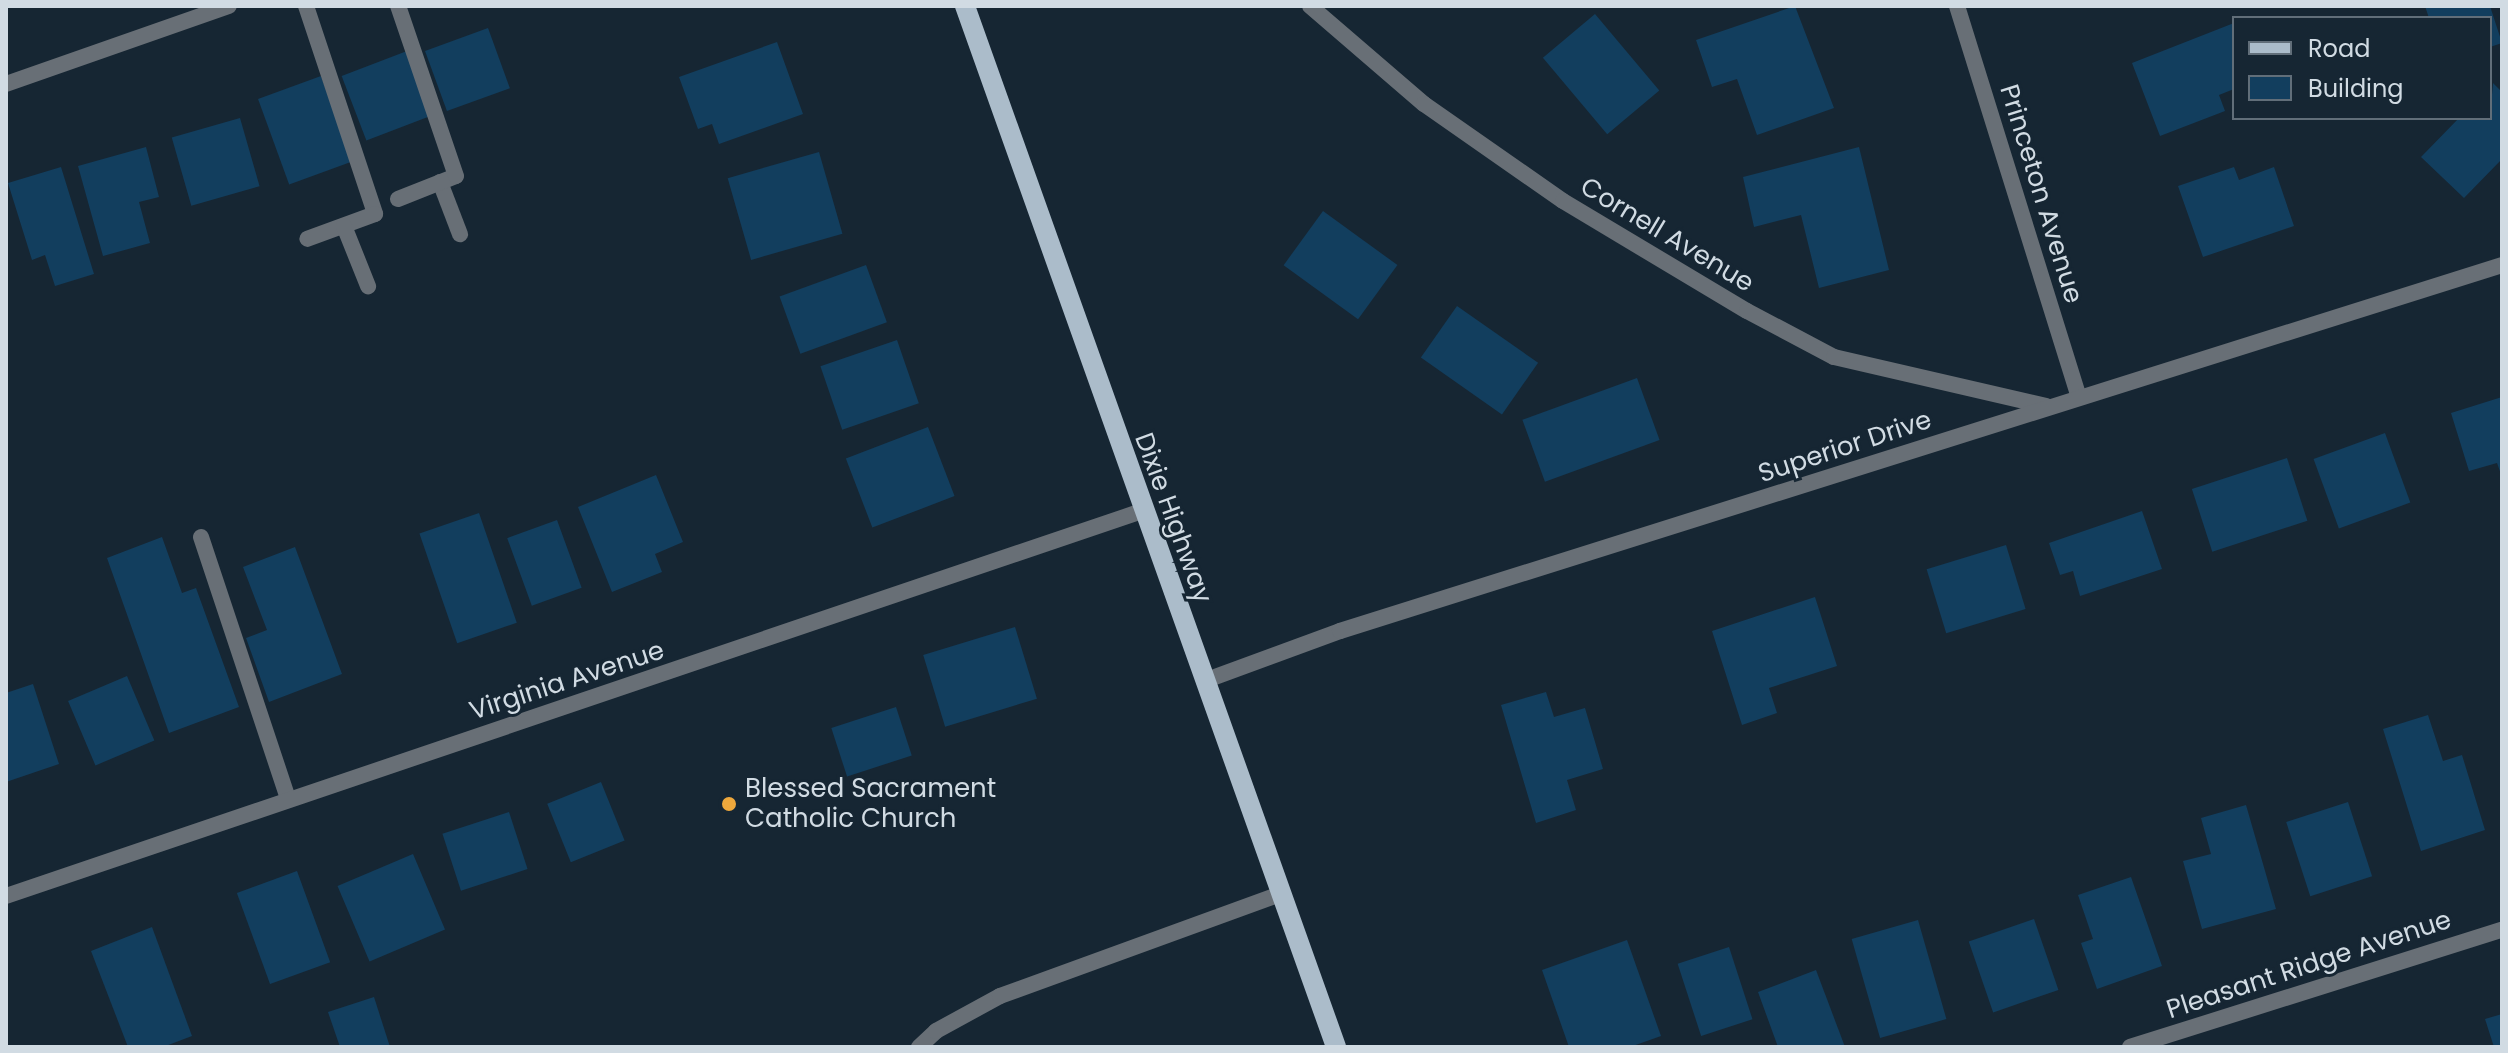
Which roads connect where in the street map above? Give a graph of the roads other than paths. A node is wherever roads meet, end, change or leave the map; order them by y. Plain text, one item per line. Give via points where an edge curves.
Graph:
1 (229, 6) edge
2 (306, 6) edge
3 (398, 6) edge
4 (965, 6) edge
5 (1310, 6) edge
6 (1957, 6) edge
7 (6, 84) edge
8 (440, 182) junction
9 (398, 199) dead end
10 (344, 226) junction
11 (460, 234) dead end
12 (307, 239) dead end
13 (2502, 265) edge
14 (368, 286) dead end
15 (2079, 397) junction
16 (2049, 407) junction
17 (1142, 511) junction
18 (201, 537) dead end
19 (1204, 681) junction
20 (288, 798) junction
21 (1281, 894) junction
22 (6, 896) edge
23 (2502, 930) edge
24 (919, 1047) edge
25 (1336, 1047) edge
26 (2130, 1047) edge

1 - 7 street
2 - 10 street via 375,214
3 - 8 street via 456,176
4 - 17 main road, Dixie Highway
5 - 16 street, Cornell Avenue via 1436,113 1563,201 1747,311 1834,357
6 - 15 street, Princeton Avenue
8 - 9 street
8 - 11 street
10 - 12 street
10 - 14 street
13 - 15 street, Superior Drive
15 - 16 street, Superior Drive
16 - 19 street, Superior Drive via 1340,631
17 - 19 main road, Dixie Highway
17 - 20 street, Virginia Avenue
18 - 20 street
19 - 21 main road, Dixie Highway
20 - 22 street, Virginia Avenue
21 - 24 street via 1000,996 936,1031
21 - 25 main road, Dixie Highway
23 - 26 street, Pleasant Ridge Avenue

